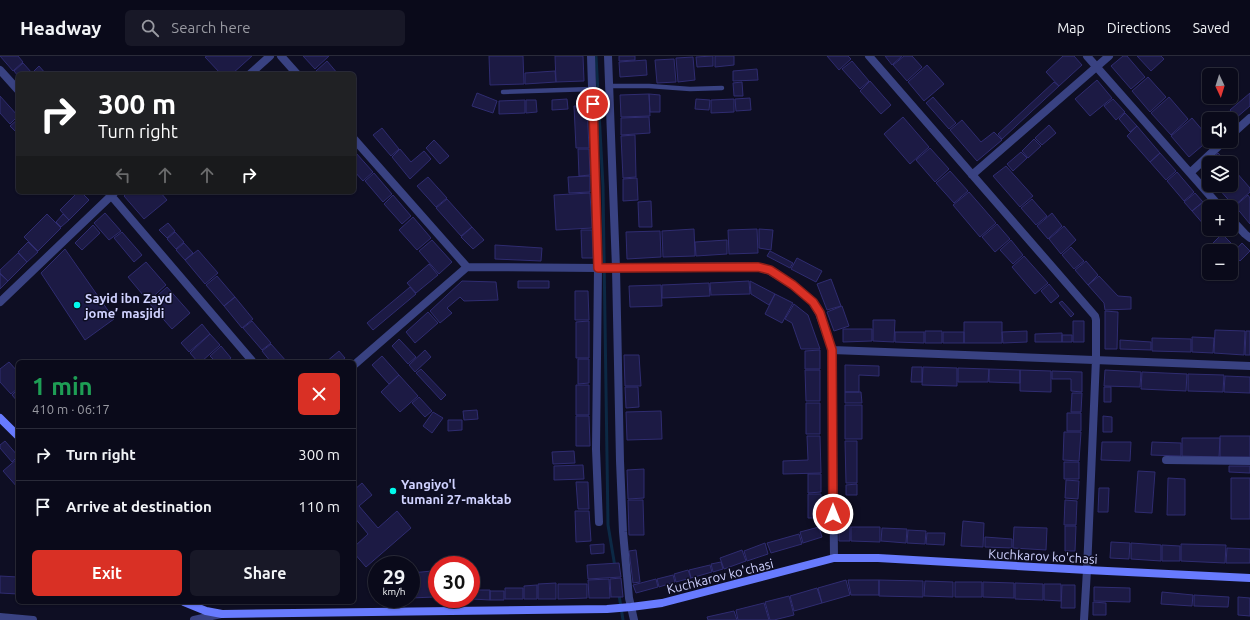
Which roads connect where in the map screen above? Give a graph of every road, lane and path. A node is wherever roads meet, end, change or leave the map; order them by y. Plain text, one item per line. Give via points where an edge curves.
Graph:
1 (270, 56) edge
2 (281, 56) edge
3 (591, 56) edge
4 (608, 56) edge
5 (869, 56) edge
6 (1087, 56) edge
7 (1109, 56) edge
8 (1097, 67) junction
9 (0, 70) edge
10 (252, 72) edge
11 (295, 72) edge
12 (608, 86) junction
13 (16, 88) edge
14 (722, 88) dead end
15 (593, 89) junction
16 (503, 92) dead end
17 (1250, 118) edge
18 (1238, 129) edge
19 (356, 141) edge
20 (1217, 148) edge
21 (1190, 173) junction
22 (972, 175) junction
23 (111, 194) edge
24 (113, 194) edge
25 (1214, 200) edge
26 (1238, 227) edge
27 (1250, 238) edge
28 (468, 267) junction
29 (599, 268) junction
30 (615, 268) junction
31 (0, 302) edge
32 (832, 350) junction
33 (1096, 359) junction
34 (251, 360) edge
35 (356, 363) edge
36 (1250, 366) edge
37 (0, 418) edge
38 (16, 434) edge
39 (1166, 460) dead end
40 (1250, 461) edge
41 (599, 522) dead end
42 (834, 558) junction
43 (1087, 570) junction
44 (1250, 578) edge
45 (189, 604) edge
46 (631, 607) junction
47 (319, 616) edge
48 (0, 617) edge
49 (220, 617) edge
50 (33, 620) edge
51 (194, 620) edge
52 (634, 620) edge
53 (1084, 620) edge

1 - 10 street
2 - 11 street
3 - 15 street
4 - 12 street
5 - 22 street
6 - 8 street
7 - 8 street
8 - 21 street
8 - 22 street
9 - 13 street
12 - 14 lane
12 - 30 street
15 - 16 lane
15 - 29 street
17 - 18 street
19 - 28 street
20 - 21 street
21 - 25 street
22 - 33 street via 1095,316
23 - 31 street
24 - 34 street
26 - 27 street
28 - 29 street
28 - 35 street
29 - 30 street
29 - 41 street via 596,449
30 - 32 street via 748,266 770,270 813,302 820,313
30 - 46 street via 623,532
32 - 33 street
32 - 42 street
33 - 36 street
33 - 43 street
37 - 38 main road
39 - 40 street
42 - 43 main road, Kuchkarov ko'chasi via 878,558
42 - 46 main road, Kuchkarov ko'chasi via 692,596
43 - 44 main road, Kuchkarov ko'chasi
43 - 53 street
45 - 49 main road
46 - 47 main road, Kuchkarov ko'chasi
46 - 52 street
47 - 49 main road, Kuchkarov ko'chasi
48 - 50 street
49 - 51 street, Kuchkarov ko'chasi

